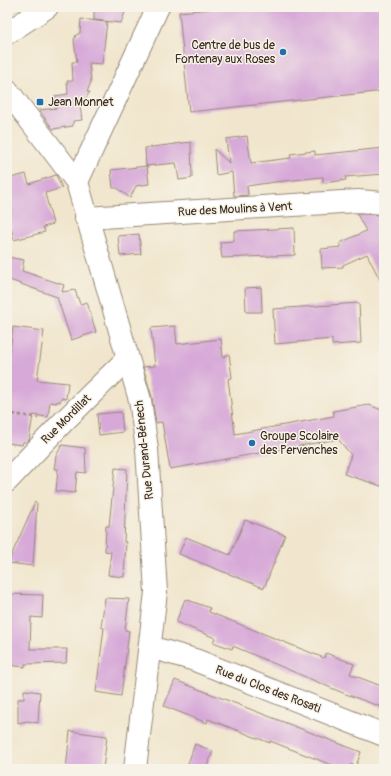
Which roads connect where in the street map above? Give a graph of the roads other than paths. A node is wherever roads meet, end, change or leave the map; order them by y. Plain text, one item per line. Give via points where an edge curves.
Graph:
1 (47, 7) edge
2 (158, 7) edge
3 (7, 33) edge
4 (7, 90) edge
5 (77, 182) junction
6 (384, 203) edge
7 (86, 218) junction
8 (127, 359) junction
9 (7, 481) edge
10 (150, 647) junction
11 (384, 735) edge
12 (135, 769) edge

1 - 3 street
2 - 5 street
4 - 5 street, Rue Durand-Bénech
5 - 7 street, Rue Durand-Bénech
6 - 7 street, Rue des Moulins à Vent via 358,201
7 - 8 street, Rue Durand-Bénech
8 - 9 street, Rue Mordillat
8 - 10 street, Rue Durand-Bénech via 140,400 147,449 156,592
10 - 11 street, Rue du Clos des Rosati via 195,660
10 - 12 street, Rue Durand-Bénech

